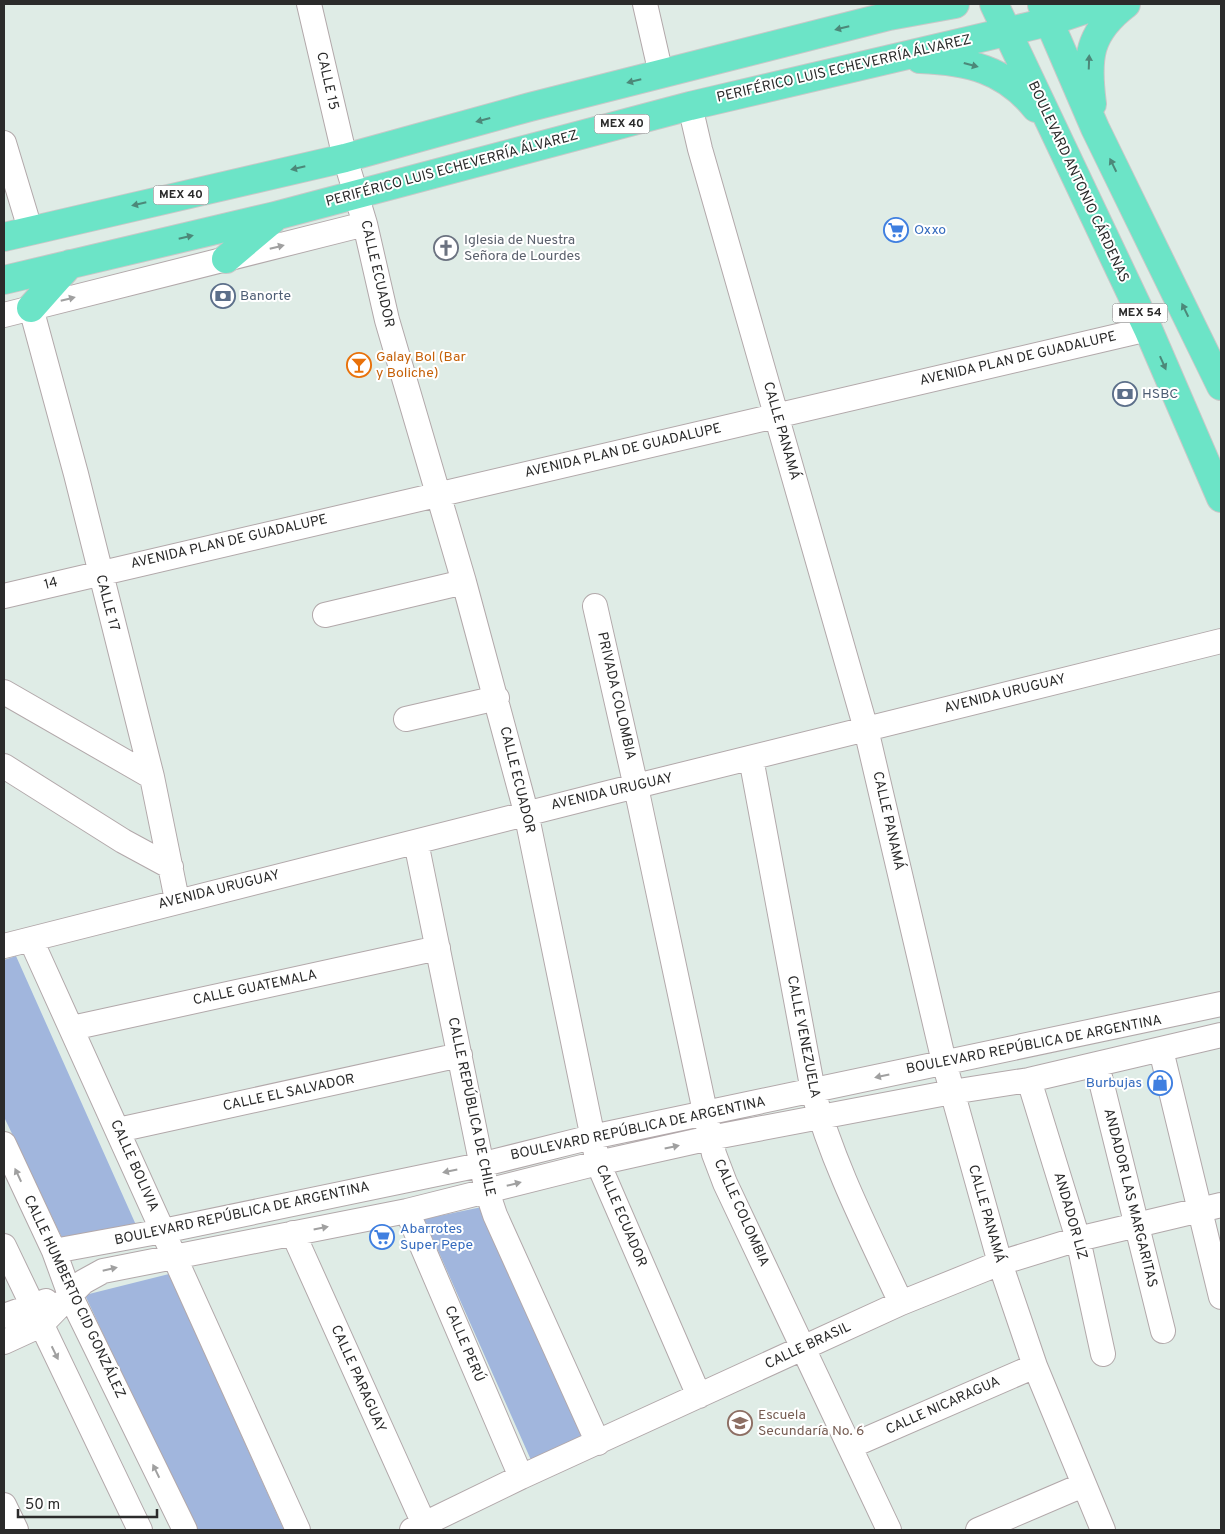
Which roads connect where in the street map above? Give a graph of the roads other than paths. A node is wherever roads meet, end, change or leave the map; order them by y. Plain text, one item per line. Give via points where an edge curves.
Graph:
1 (309, 4) edge
2 (645, 4) edge
3 (955, 4) edge
4 (994, 4) edge
5 (1102, 4) edge
6 (1126, 4) edge
7 (899, 10) edge
8 (1045, 13) edge
9 (1007, 30) junction
10 (888, 58) junction
11 (661, 74) junction
12 (690, 106) junction
13 (1094, 128) junction
14 (1053, 129) junction
15 (4, 143) edge
16 (345, 158) junction
17 (356, 193) junction
18 (1135, 208) junction
19 (275, 216) junction
20 (1096, 222) junction
21 (365, 224) junction
22 (30, 229) junction
23 (4, 237) edge
24 (226, 259) junction
25 (70, 264) junction
26 (4, 280) edge
27 (30, 308) junction
28 (4, 315) edge
29 (1148, 329) junction
30 (1221, 386) edge
31 (777, 416) junction
32 (1187, 416) junction
33 (1221, 454) edge
34 (437, 493) junction
35 (1221, 498) edge
36 (99, 572) junction
37 (464, 582) junction
38 (4, 596) edge
39 (595, 606) dead end
40 (325, 615) dead end
41 (1221, 641) edge
42 (4, 692) edge
43 (497, 698) junction
44 (406, 719) dead end
45 (866, 729) junction
46 (751, 758) junction
47 (4, 766) edge
48 (152, 777) junction
49 (636, 787) junction
50 (526, 812) junction
51 (416, 842) junction
52 (171, 867) junction
53 (177, 900) junction
54 (30, 940) junction
55 (4, 946) edge
56 (438, 948) junction
57 (1221, 1004) edge
58 (1177, 1015) junction
59 (72, 1028) junction
60 (1221, 1035) edge
61 (1185, 1045) junction
62 (1162, 1050) junction
63 (460, 1055) junction
64 (944, 1062) junction
65 (1097, 1065) junction
66 (1029, 1080) junction
67 (813, 1091) junction
68 (952, 1092) junction
69 (705, 1115) junction
70 (820, 1118) junction
71 (118, 1130) junction
72 (592, 1137) junction
73 (710, 1138) junction
74 (4, 1144) edge
75 (598, 1163) junction
76 (480, 1165) junction
77 (486, 1191) junction
78 (1210, 1208) edge
79 (407, 1211) junction
80 (1137, 1225) junction
81 (163, 1231) junction
82 (293, 1234) junction
83 (1078, 1239) junction
84 (4, 1246) edge
85 (54, 1251) junction
86 (176, 1256) junction
87 (1000, 1263) junction
88 (70, 1295) junction
89 (1221, 1297) edge
90 (900, 1303) junction
91 (36, 1315) junction
92 (4, 1316) edge
93 (1163, 1331) dead end
94 (4, 1342) edge
95 (804, 1348) junction
96 (1103, 1354) dead end
97 (1035, 1366) junction
98 (699, 1396) junction
99 (598, 1443) junction
100 (851, 1446) junction
101 (521, 1477) junction
102 (1083, 1485) junction
103 (4, 1505) edge
104 (418, 1527) edge
105 (16, 1530) edge
106 (140, 1530) edge
107 (185, 1530) edge
108 (298, 1530) edge
109 (889, 1530) edge
110 (978, 1530) edge
111 (1103, 1530) edge

1 - 16 street, CALLE 15
2 - 11 street
3 - 7 main road, MEX 40
4 - 9 main road, BOULEVARD ANTONIO CÁRDENAS / MEX 54
5 - 8 main road, PERIFÉRICO LUIS ECHEVERRÍA ÁLVAREZ
13 -> 6 main road via 1090,54 1097,34 1110,16
7 -> 11 main road, MEX 40
8 - 9 main road, PERIFÉRICO LUIS ECHEVERRÍA ÁLVAREZ
8 - 13 main road, MEX 54
9 - 10 main road, PERIFÉRICO LUIS ECHEVERRÍA ÁLVAREZ / MEX 40
9 - 14 main road, BOULEVARD ANTONIO CÁRDENAS / MEX 54
10 - 12 main road, PERIFÉRICO LUIS ECHEVERRÍA ÁLVAREZ / MEX 40
10 -> 14 main road via 955,61 986,69 1030,100
11 -> 16 main road, MEX 40
12 - 17 main road, PERIFÉRICO LUIS ECHEVERRÍA ÁLVAREZ / MEX 40
12 - 31 street, CALLE PANAMÁ
18 -> 13 main road, MEX 54
14 - 20 main road, BOULEVARD ANTONIO CÁRDENAS / MEX 54
15 - 22 street
16 - 17 street, CALLE ECUADOR
16 -> 22 main road, MEX 40
17 - 19 main road, PERIFÉRICO LUIS ECHEVERRÍA ÁLVAREZ / MEX 40
17 - 21 street, CALLE ECUADOR
18 - 20 main road
30 -> 18 main road, MEX 54
19 - 24 main road
25 -> 19 main road, PERIFÉRICO LUIS ECHEVERRÍA ÁLVAREZ / MEX 40
20 - 29 main road, BOULEVARD ANTONIO CÁRDENAS / MEX 54
24 -> 21 street
21 - 34 street, CALLE ECUADOR via 387,320
22 - 23 main road, MEX 40
27 -> 24 street
25 - 26 main road, PERIFÉRICO LUIS ECHEVERRÍA ÁLVAREZ / MEX 40
25 - 27 main road
27 - 28 street
27 - 36 street, CALLE 17 via 76,474
29 - 31 street, AVENIDA PLAN DE GUADALUPE
29 -> 32 main road, BOULEVARD ANTONIO CÁRDENAS / MEX 54
31 - 34 street, AVENIDA PLAN DE GUADALUPE
31 - 45 street, CALLE PANAMÁ
32 - 33 main road via 1217,445
32 - 35 main road, BOULEVARD ANTONIO CÁRDENAS / MEX 54
34 - 36 street, AVENIDA PLAN DE GUADALUPE
34 - 37 street, CALLE ECUADOR
36 - 38 street, 14
36 - 48 street, CALLE 17
37 - 40 street
37 - 43 street, CALLE ECUADOR
39 - 49 street, PRIVADA COLOMBIA
41 - 45 street, AVENIDA URUGUAY
42 - 48 street
43 - 44 street
43 - 50 street, CALLE ECUADOR
45 - 46 street, AVENIDA URUGUAY
45 - 64 street, CALLE PANAMÁ
46 - 49 street, AVENIDA URUGUAY
46 - 67 street, CALLE VENEZUELA
47 - 52 street via 123,841
48 - 52 street, CALLE 17
49 - 50 street, AVENIDA URUGUAY
49 - 69 street, CALLE COLOMBIA
50 - 51 street, AVENIDA URUGUAY
50 - 72 street, CALLE ECUADOR
51 - 53 street, AVENIDA URUGUAY
51 - 56 street, CALLE REPÚBLICA DE CHILE
52 - 53 street, CALLE 17
53 - 54 street, AVENIDA URUGUAY
54 - 55 street, AVENIDA URUGUAY
54 - 59 street, CALLE BOLIVIA
56 - 59 street, CALLE GUATEMALA
56 - 63 street, CALLE REPÚBLICA DE CHILE
57 - 58 street, BOULEVARD REPÚBLICA DE ARGENTINA
58 - 61 street
58 - 64 street, BOULEVARD REPÚBLICA DE ARGENTINA
59 - 71 street, CALLE BOLIVIA
60 - 61 street, BOULEVARD REPÚBLICA DE ARGENTINA
61 - 62 street, BOULEVARD REPÚBLICA DE ARGENTINA
62 - 65 street, BOULEVARD REPÚBLICA DE ARGENTINA
62 - 78 street
63 - 71 street, CALLE EL SALVADOR
63 - 76 street, CALLE REPÚBLICA DE CHILE
64 -> 67 street, BOULEVARD REPÚBLICA DE ARGENTINA
64 - 68 street, CALLE PANAMÁ
65 - 66 street, BOULEVARD REPÚBLICA DE ARGENTINA
65 - 80 street, ANDADOR LAS MARGARITAS
66 - 68 street, BOULEVARD REPÚBLICA DE ARGENTINA
66 - 83 street, ANDADOR LIZ
67 - 69 street, BOULEVARD REPÚBLICA DE ARGENTINA
67 - 70 street, CALLE VENEZUELA
68 - 70 street, BOULEVARD REPÚBLICA DE ARGENTINA
68 - 87 street, CALLE PANAMÁ
69 - 72 street, BOULEVARD REPÚBLICA DE ARGENTINA
69 - 73 street, CALLE COLOMBIA
70 - 73 street, BOULEVARD REPÚBLICA DE ARGENTINA
70 - 90 street, CALLE VENEZUELA
71 - 81 street, CALLE BOLIVIA
72 - 75 street, CALLE ECUADOR
72 - 76 street, BOULEVARD REPÚBLICA DE ARGENTINA
75 -> 73 street, BOULEVARD REPÚBLICA DE ARGENTINA
73 - 95 street, CALLE COLOMBIA via 725,1183
85 -> 74 street, CALLE HUMBERTO CID GONZÁLEZ
77 -> 75 street, BOULEVARD REPÚBLICA DE ARGENTINA
75 - 98 street, CALLE ECUADOR
76 - 77 street, CALLE REPÚBLICA DE CHILE
76 -> 81 street, BOULEVARD REPÚBLICA DE ARGENTINA
77 - 79 street, BOULEVARD REPÚBLICA DE ARGENTINA
77 - 99 street, CALLE REPÚBLICA DE CHILE
78 - 80 street, CALLE BRASIL
78 - 89 street
82 -> 79 street, BOULEVARD REPÚBLICA DE ARGENTINA
79 - 101 street, CALLE PERÚ
80 - 83 street, CALLE BRASIL
80 - 93 street, ANDADOR LAS MARGARITAS
81 - 85 street, BOULEVARD REPÚBLICA DE ARGENTINA
81 - 86 street, CALLE BOLIVIA
82 - 86 street, BOULEVARD REPÚBLICA DE ARGENTINA
82 - 104 street, CALLE PARAGUAY
83 - 87 street, CALLE BRASIL
83 - 96 street, ANDADOR LIZ
84 - 91 street
85 - 88 street, CALLE HUMBERTO CID GONZÁLEZ
88 -> 86 street, BOULEVARD REPÚBLICA DE ARGENTINA via 83,1282 103,1271
86 - 108 street, CALLE BOLIVIA
87 - 90 street, CALLE BRASIL
87 - 97 street, CALLE PANAMÁ
88 - 91 street, BOULEVARD REPÚBLICA DE ARGENTINA
107 -> 88 street, CALLE HUMBERTO CID GONZÁLEZ
90 - 95 street, CALLE BRASIL
91 - 92 street
91 - 94 street
91 -> 106 street
95 - 98 street, CALLE BRASIL
95 - 100 street, CALLE COLOMBIA
97 - 100 street, CALLE NICARAGUA
97 - 102 street, CALLE PANAMÁ
98 - 99 street, CALLE BRASIL
99 - 101 street, CALLE BRASIL
100 - 109 street, CALLE COLOMBIA
101 - 104 street, CALLE BRASIL
102 - 110 street
102 - 111 street, CALLE PANAMÁ
103 - 105 street

